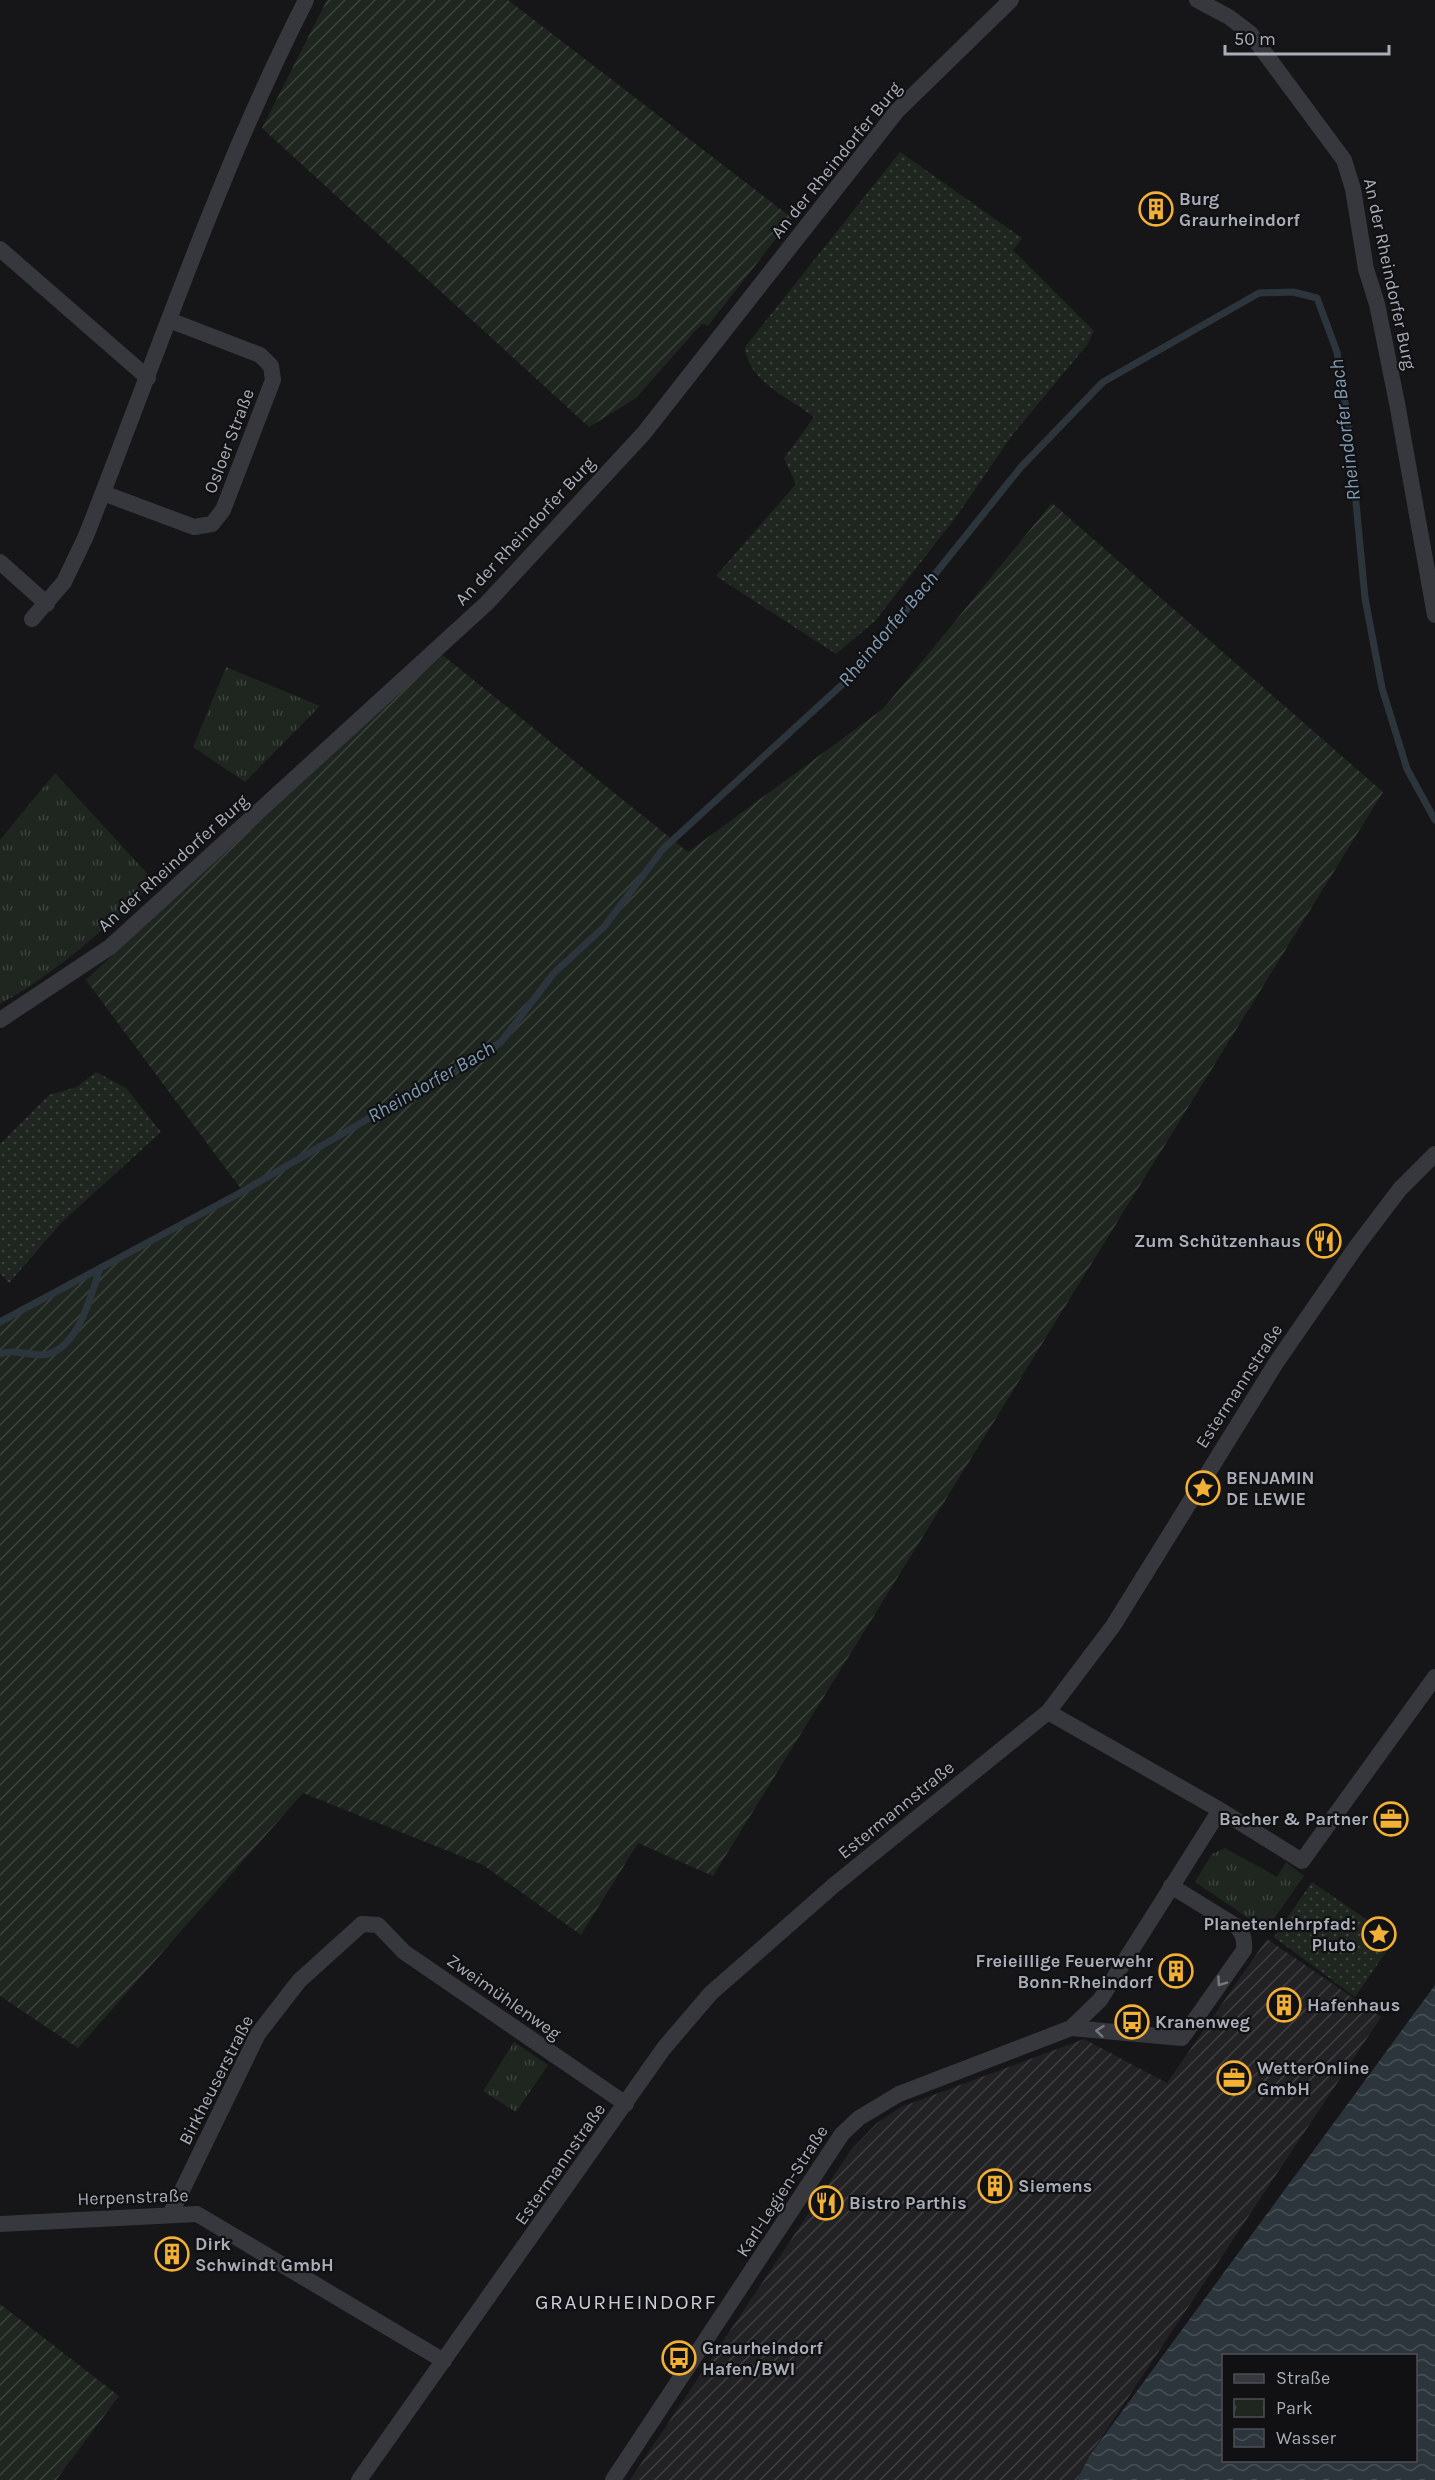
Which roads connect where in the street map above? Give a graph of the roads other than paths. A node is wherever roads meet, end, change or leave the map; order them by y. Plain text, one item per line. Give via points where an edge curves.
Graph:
1 (306, 0) edge
2 (1011, 0) edge
3 (1197, 0) edge
4 (0, 249) edge
5 (169, 320) junction
6 (148, 378) junction
7 (103, 494) junction
8 (0, 562) edge
9 (48, 603) junction
10 (1435, 615) edge
11 (32, 619) dead end
12 (0, 1020) edge
13 (1435, 1154) edge
14 (1435, 1677) edge
15 (1048, 1712) junction
16 (1220, 1810) junction
17 (1171, 1886) junction
18 (362, 1924) joint
19 (1071, 2028) junction
20 (626, 2104) junction
21 (171, 2213) junction
22 (0, 2223) edge
23 (444, 2361) junction
24 (359, 2480) edge
25 (613, 2480) edge

1 - 5 street via 252,111
2 - 12 street, An der Rheindorfer Burg via 897,111 644,433 488,603 110,947
3 - 10 street, An der Rheindorfer Burg via 1250,33 1344,160 1397,403
4 - 6 street
5 - 6 street
5 - 7 street, Osloer Straße via 260,355 271,366 273,380 223,510 212,524 194,527
6 - 7 street
7 - 9 street via 64,582
8 - 9 street
9 - 11 street
13 - 15 street, Estermannstraße via 1400,1189 1356,1247 1270,1372 1113,1626
14 - 16 street via 1302,1861
15 - 16 street
15 - 20 street, Estermannstraße via 833,1886 711,1993 663,2048
16 - 17 street, Karl-Legien-Straße
17 - 19 street, Karl-Legien-Straße via 1100,2000
17 -> 19 street, Karl-Legien-Straße via 1236,1926 1243,1933 1244,1950 1182,2038
18 - 20 street, Zweimühlenweg via 378,1925 404,1952
18 - 21 street, Birkheuserstraße via 299,1981 258,2034
19 - 25 street, Karl-Legien-Straße via 899,2094 859,2118 842,2134
20 - 23 street, Estermannstraße
21 - 22 street, Herpenstraße
21 - 23 street, Herpenstraße via 197,2214 211,2220
23 - 24 street, Estermannstraße

